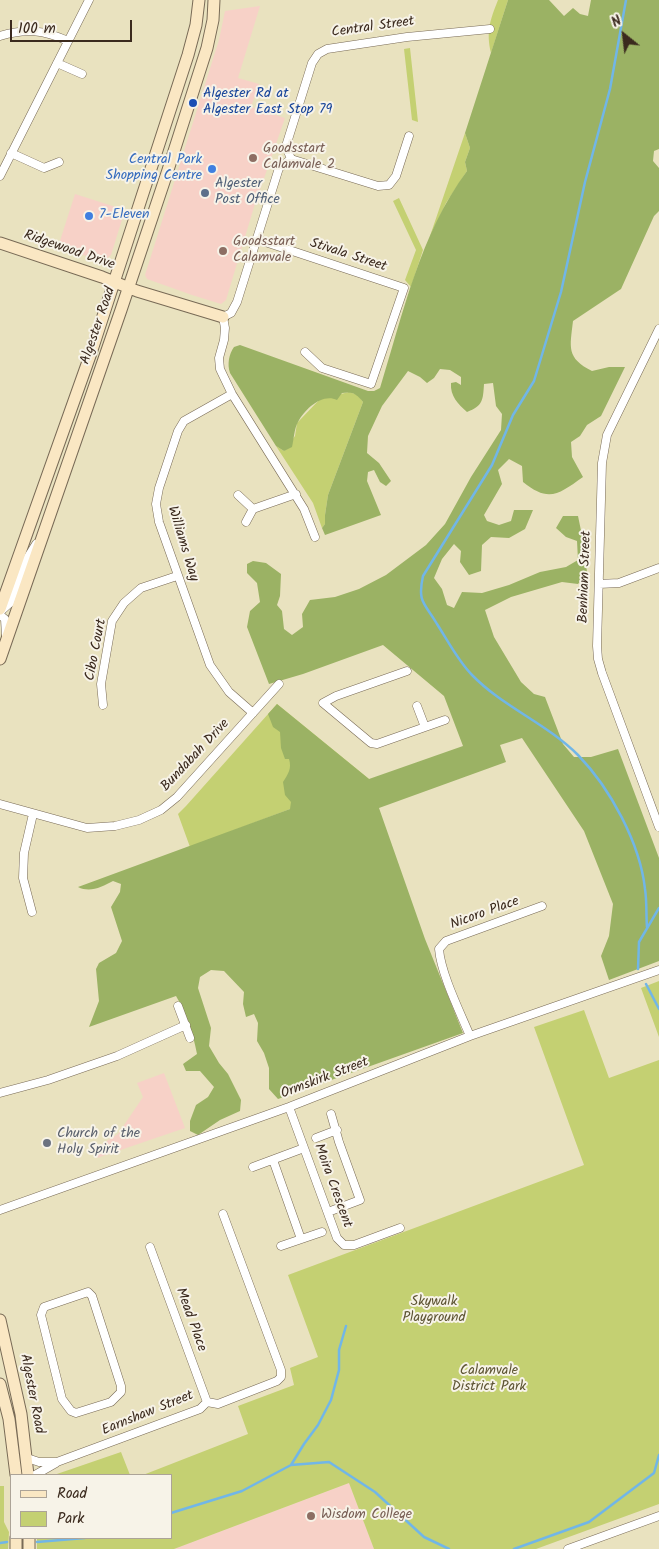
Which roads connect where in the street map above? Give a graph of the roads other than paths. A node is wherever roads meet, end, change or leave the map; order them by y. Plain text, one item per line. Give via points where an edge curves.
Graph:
1 (89, 0) edge
2 (198, 0) edge
3 (214, 0) edge
4 (490, 29) dead end
5 (0, 36) edge
6 (68, 40) junction
7 (57, 63) junction
8 (82, 74) dead end
9 (408, 136) dead end
10 (0, 156) edge
11 (10, 156) junction
12 (291, 159) junction
13 (59, 162) dead end
14 (0, 176) edge
15 (256, 239) junction
16 (0, 243) edge
17 (115, 282) junction
18 (128, 288) junction
19 (224, 317) junction
20 (659, 329) edge
21 (305, 352) dead end
22 (232, 394) junction
23 (296, 494) junction
24 (238, 495) dead end
25 (253, 509) junction
26 (246, 522) dead end
27 (43, 532) junction
28 (315, 537) dead end
29 (659, 568) edge
30 (177, 576) junction
31 (599, 584) junction
32 (0, 612) edge
33 (6, 639) junction
34 (0, 659) edge
35 (407, 672) dead end
36 (279, 684) dead end
37 (103, 705) dead end
38 (418, 706) dead end
39 (253, 713) junction
40 (445, 720) dead end
41 (425, 727) junction
42 (0, 804) edge
43 (656, 808) edge
44 (33, 814) junction
45 (659, 827) edge
46 (542, 906) dead end
47 (32, 912) dead end
48 (659, 970) edge
49 (178, 1006) dead end
50 (186, 1025) junction
51 (470, 1036) junction
52 (190, 1038) dead end
53 (0, 1093) edge
54 (289, 1107) junction
55 (331, 1114) dead end
56 (337, 1130) junction
57 (316, 1138) dead end
58 (304, 1148) junction
59 (273, 1160) junction
60 (254, 1166) dead end
61 (0, 1210) edge
62 (328, 1212) junction
63 (223, 1214) dead end
64 (400, 1228) dead end
65 (322, 1232) dead end
66 (301, 1239) junction
67 (281, 1246) dead end
68 (150, 1247) dead end
69 (0, 1320) edge
70 (0, 1384) edge
71 (111, 1402) joint
72 (207, 1402) junction
73 (27, 1458) junction
74 (57, 1462) junction
75 (16, 1474) edge
76 (28, 1474) edge
77 (37, 1474) edge
78 (659, 1516) edge
79 (568, 1549) edge

1 - 6 street
2 - 17 main road, Algester Road via 188,56
3 - 18 main road, Algester Road via 206,48
4 - 12 street, Central Street via 407,37 327,49 318,54 312,63 286,146
5 - 6 street via 16,31 33,31
6 - 7 street
7 - 8 street
7 - 11 street
9 - 12 street via 396,176 389,185 378,186
10 - 11 street
11 - 13 street via 44,168
11 - 14 street
12 - 15 street via 278,168
15 - 19 street via 237,302
15 - 21 street, Stivala Street via 404,288 371,384 322,368
16 - 17 main road, Ridgewood Drive
17 - 18 main road, Ridgewood Drive
17 - 32 main road, Algester Road
18 - 19 main road
18 - 27 main road, Algester Road
19 - 22 street via 220,369
20 - 31 street, Benhiam Street via 604,444
22 - 23 street
22 - 30 street, Williams Way via 184,421 159,488 156,504 159,522
23 - 25 street
23 - 28 street
24 - 25 street
25 - 26 street
27 - 32 street via 26,560 10,603
27 - 33 main road, Algester Road
29 - 31 street via 619,583
30 - 37 street, Cibo Court via 141,588 124,603 112,621 101,684
30 - 39 street, Williams Way via 210,665 229,692
31 - 43 street, Benhiam Street via 598,660
32 - 33 street via 5,619
33 - 34 main road, Algester Road
35 - 41 street via 323,703 371,743 378,744
36 - 39 street, Bundabah Drive
38 - 41 street
39 - 44 street, Bundabah Drive via 178,797 161,810 115,826 87,828
40 - 41 street
42 - 44 street, Bundabah Drive
43 - 45 street, Benhiam Street
44 - 47 street via 24,853 23,878
46 - 51 street, Nicoro Place via 446,941 439,949
48 - 51 street, Ormskirk Street
49 - 50 street
50 - 52 street
50 - 53 street via 117,1056
51 - 54 street, Ormskirk Street
54 - 58 street, Moira Crescent
54 - 61 street, Ormskirk Street
55 - 56 street
56 - 57 street
56 - 62 street via 360,1200
58 - 59 street
58 - 62 street, Moira Crescent
59 - 60 street
59 - 66 street
62 - 64 street, Moira Crescent via 337,1238 344,1246
63 - 72 street, Earnshaw Street via 281,1377 273,1384 218,1404
65 - 66 street
66 - 67 street
68 - 72 street, Mead Place
69 - 73 main road, Algester Road via 21,1414
70 - 75 main road, Algester Road via 9,1420
71 - 71 street via 76,1413 66,1406 41,1315 44,1307 82,1293 88,1292 92,1296 121,1386 121,1392
72 - 74 street, Earnshaw Street via 200,1409
73 - 74 street, Earnshaw Street via 38,1462
73 - 76 main road, Algester Road
74 - 77 street
78 - 79 street

